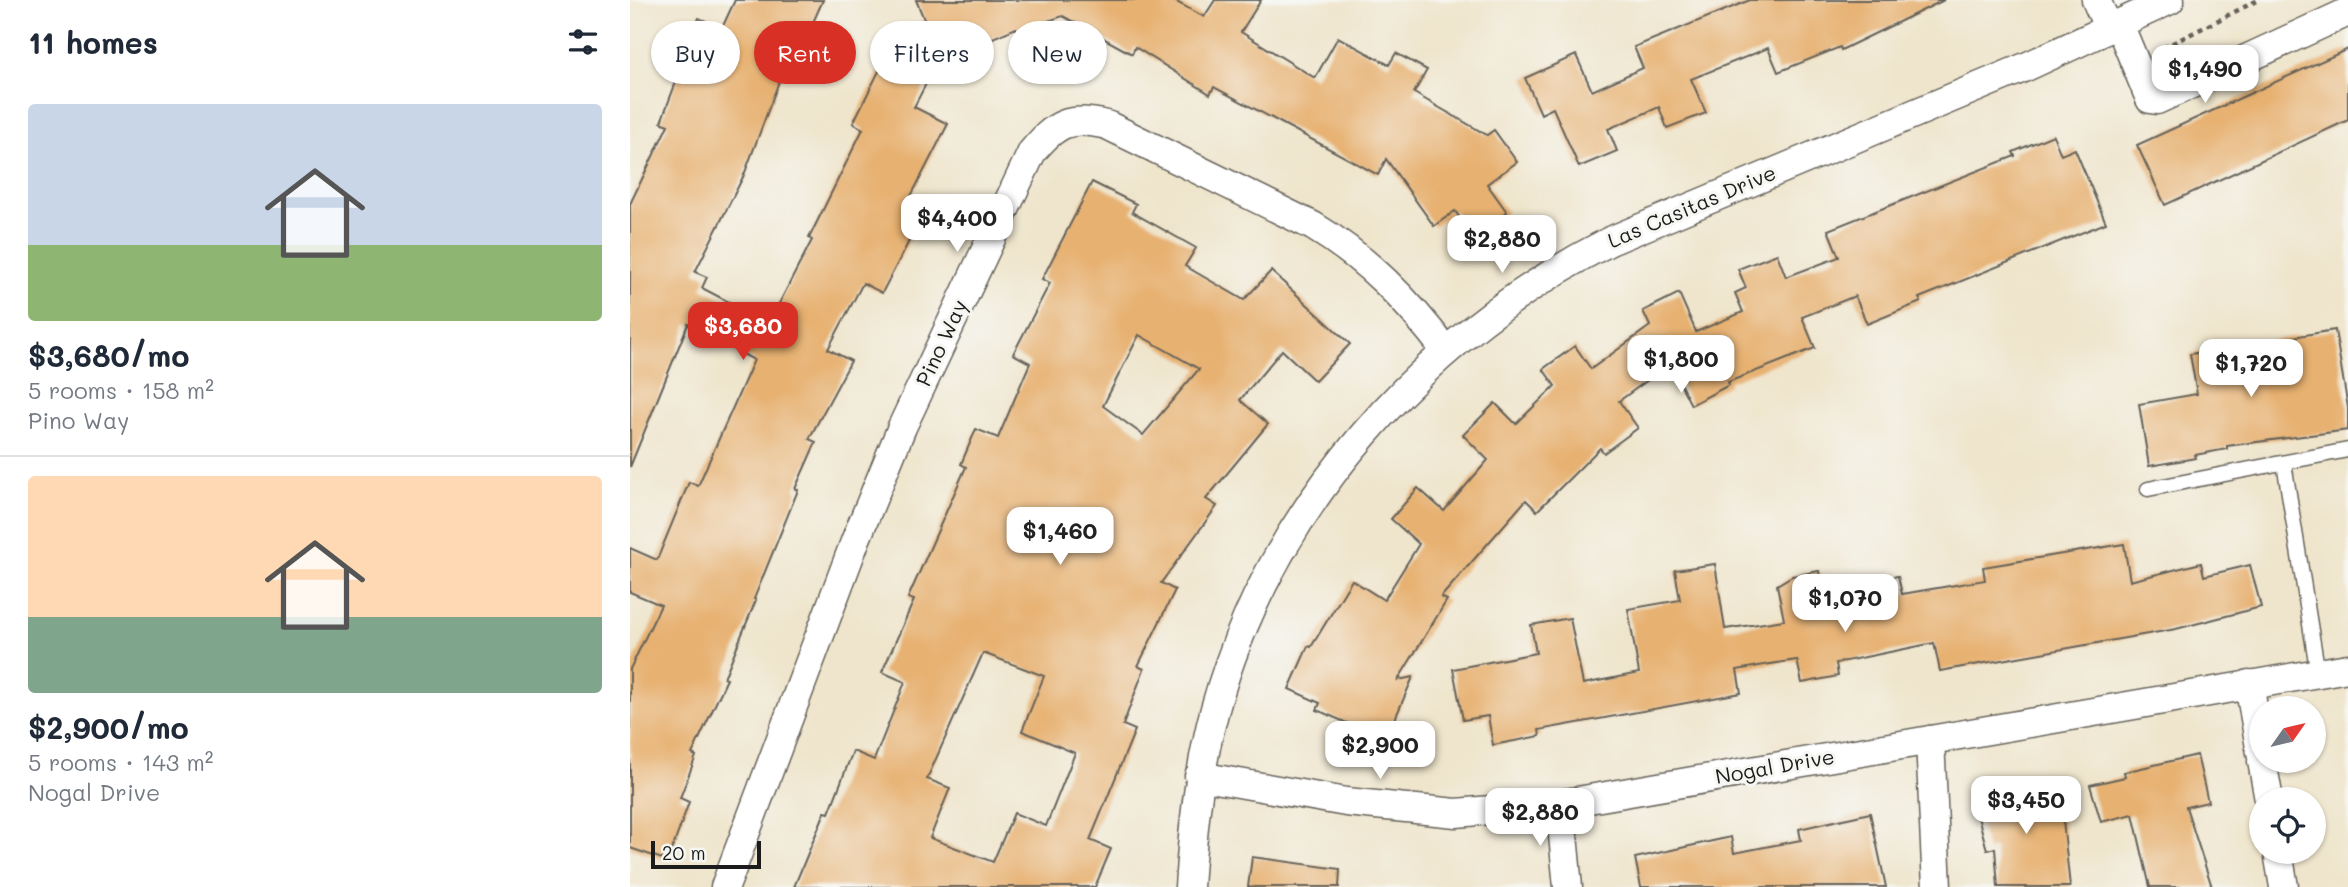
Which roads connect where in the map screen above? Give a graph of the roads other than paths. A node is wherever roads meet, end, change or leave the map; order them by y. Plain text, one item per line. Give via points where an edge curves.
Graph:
1 (2096, 0) edge
2 (2171, 0) edge
3 (2348, 12) edge
4 (2114, 27) junction
5 (1446, 351) junction
6 (2348, 450) edge
7 (2284, 463) junction
8 (2148, 489) dead end
9 (2348, 668) edge
10 (2318, 674) junction
11 (2249, 684) junction
12 (2251, 696) edge
13 (1930, 740) junction
14 (1199, 776) junction
15 (1560, 804) junction
16 (2280, 864) edge
17 (725, 887) edge
18 (1189, 887) edge
19 (1568, 887) edge
20 (1937, 887) edge
21 (2284, 887) edge

1 - 4 street
2 - 4 street, Las Casitas Drive
3 - 4 street via 2157,100 2150,99
4 - 5 street, Las Casitas Drive via 1610,241 1508,300
5 - 14 street, Las Casitas Drive via 1385,411 1293,529 1264,580 1236,645
5 - 17 street, Pino Way via 1386,280 1312,226 1107,125 1087,120 1056,127 1032,152 902,427
6 - 7 lane
7 - 8 lane
7 - 10 lane
9 - 10 street, Nogal Drive
10 - 11 street, Nogal Drive
11 - 12 street
11 - 13 street, Nogal Drive
13 - 15 street, Nogal Drive
13 - 20 street
14 - 15 street, Nogal Drive via 1346,802 1456,813
14 - 18 street, Las Casitas Drive
15 - 19 street
16 - 21 street

